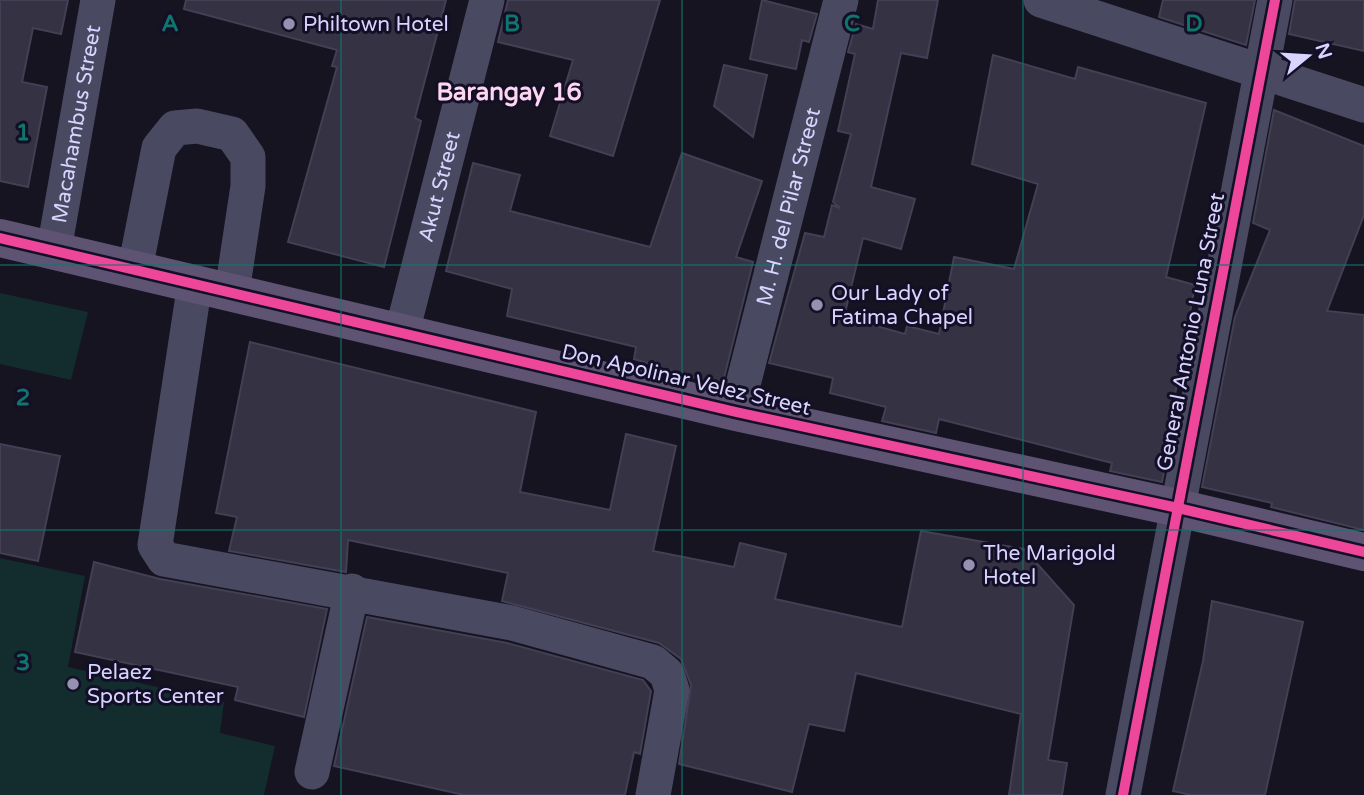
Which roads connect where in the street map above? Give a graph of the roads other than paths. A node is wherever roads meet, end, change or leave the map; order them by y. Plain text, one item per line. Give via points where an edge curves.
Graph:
1 (98, 0) edge
2 (487, 0) edge
3 (841, 0) edge
4 (1041, 0) edge
5 (1275, 0) edge
6 (1259, 71) junction
7 (1364, 105) edge
8 (0, 237) edge
9 (54, 250) junction
10 (135, 269) junction
11 (195, 283) junction
12 (232, 292) junction
13 (402, 332) junction
14 (736, 412) junction
15 (1178, 508) junction
16 (1364, 552) edge
17 (352, 591) junction
18 (312, 772) dead end
19 (653, 795) edge
20 (1123, 795) edge

1 - 9 street, Macahambus Street
2 - 13 street, Akut Street
3 - 14 street, M. H. del Pilar Street
4 - 6 street
5 - 6 street, General Antonio Luna Street
6 - 7 street
6 - 15 street, General Antonio Luna Street
8 - 9 main road, Don Apolinar Velez Street
9 - 10 main road, Don Apolinar Velez Street
10 - 11 main road, Don Apolinar Velez Street
10 - 12 street via 159,148 175,128 232,134 248,157 248,186
11 - 12 main road, Don Apolinar Velez Street
11 - 17 street via 155,545 164,559
12 - 13 main road, Don Apolinar Velez Street
13 - 14 main road, Don Apolinar Velez Street
14 - 15 main road, Don Apolinar Velez Street
15 - 16 main road, Don Apolinar Velez Street
15 - 20 street, General Antonio Luna Street
17 - 18 street
17 - 19 street via 512,623 653,662 667,674 672,690

